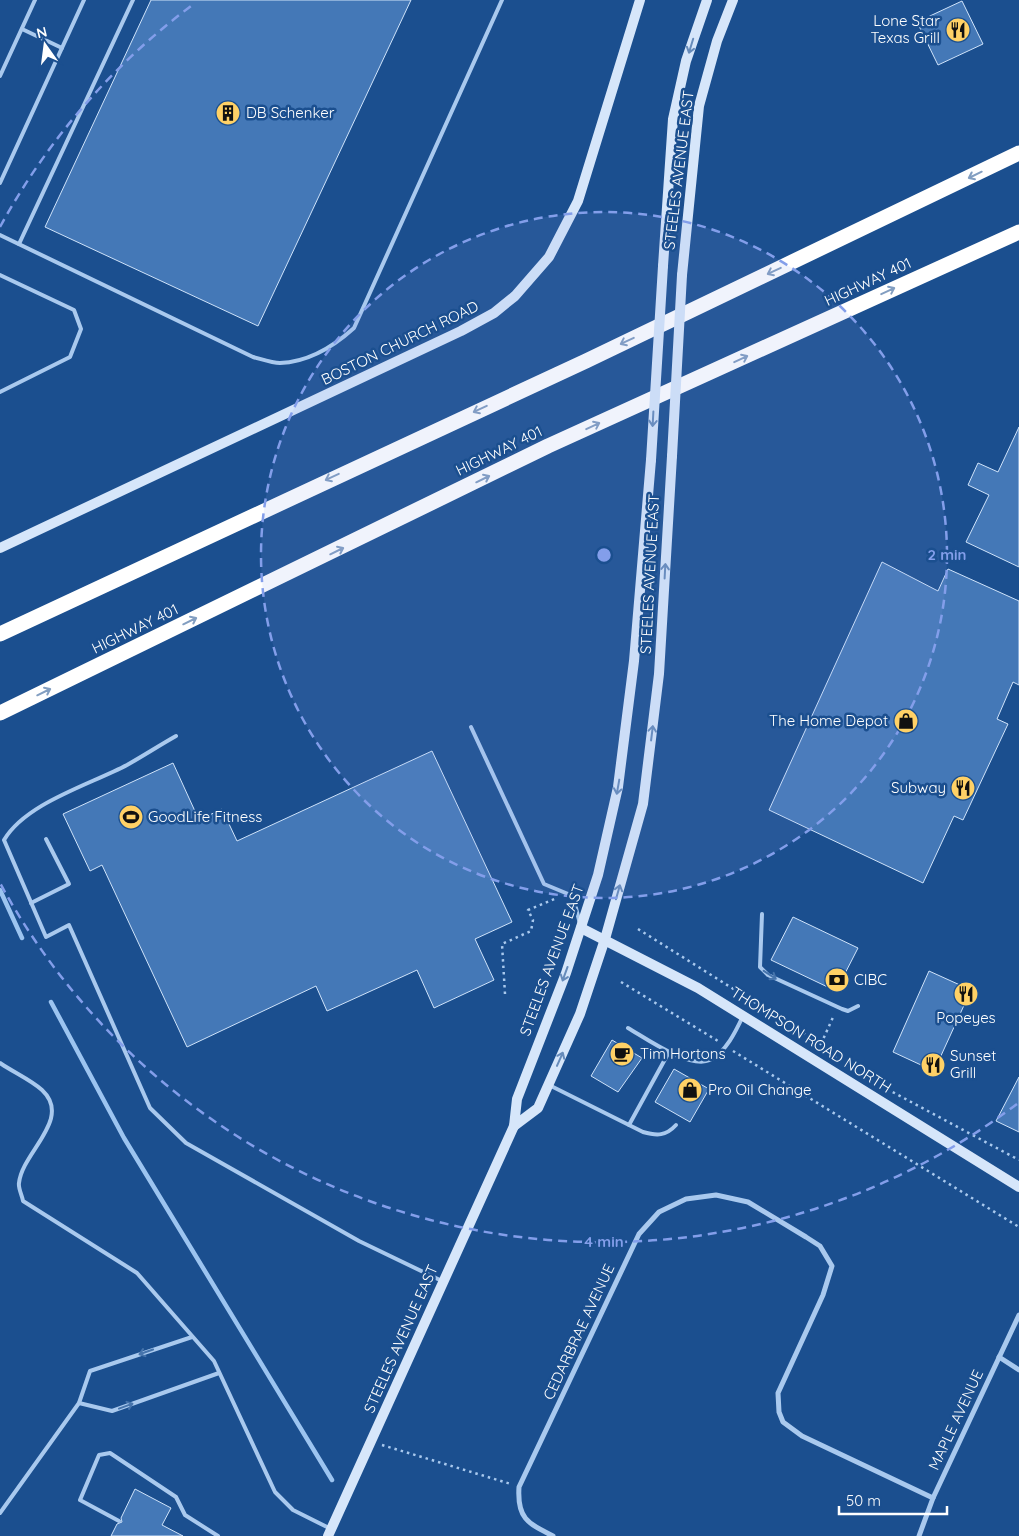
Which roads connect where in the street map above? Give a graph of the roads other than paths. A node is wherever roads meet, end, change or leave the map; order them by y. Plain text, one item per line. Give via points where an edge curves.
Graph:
1 (35, 0) edge
2 (84, 0) edge
3 (133, 0) edge
4 (502, 0) edge
5 (640, 0) edge
6 (706, 0) edge
7 (733, 0) edge
8 (22, 29) junction
9 (62, 48) junction
10 (0, 76) edge
11 (1019, 154) edge
12 (0, 183) edge
13 (1019, 232) edge
14 (0, 235) edge
15 (18, 244) junction
16 (0, 275) edge
17 (0, 392) edge
18 (0, 548) edge
19 (0, 634) edge
20 (0, 713) edge
21 (471, 726) dead end
22 (176, 736) dead end
23 (46, 839) dead end
24 (31, 903) junction
25 (762, 914) dead end
26 (581, 928) junction
27 (605, 939) junction
28 (858, 1006) dead end
29 (743, 1016) junction
30 (628, 1028) dead end
31 (669, 1052) junction
32 (0, 1063) edge
33 (549, 1085) junction
34 (629, 1125) junction
35 (676, 1125) dead end
36 (514, 1126) junction
37 (1019, 1187) edge
38 (444, 1282) junction
39 (1019, 1315) edge
40 (192, 1337) junction
41 (999, 1357) junction
42 (1019, 1370) edge
43 (219, 1373) junction
44 (79, 1403) junction
45 (933, 1498) junction
46 (0, 1513) edge
47 (119, 1521) dead end
48 (330, 1532) edge
49 (218, 1536) edge
50 (553, 1536) edge
51 (919, 1536) edge

1 - 8 lane
2 - 9 lane
3 - 15 lane
4 - 15 lane via 354,328 333,346 307,358 280,363 253,357
5 - 18 main road, BOSTON CHURCH ROAD via 578,201 549,257 515,296 494,313 461,331
6 -> 26 main road, STEELES AVENUE EAST, bridge via 686,61 673,119 651,460 634,662 618,787 598,875
27 -> 7 main road, STEELES AVENUE EAST, bridge via 643,804 659,674 682,274 699,106 717,41
8 - 9 lane
8 - 10 lane
9 - 12 lane
11 -> 19 highway via 586,361
20 -> 13 highway, HIGHWAY 401 via 548,446
14 - 15 lane
16 - 17 lane via 74,310 81,329 70,357
21 - 26 lane via 544,884 572,896
22 - 24 lane via 126,765 32,811 11,828 4,840
23 - 24 lane via 69,884
24 - 38 lane via 46,937 69,925 150,1108 186,1143 359,1241
25 -> 28 lane via 760,967 768,975 838,1007 848,1010
26 - 27 main road, THOMPSON ROAD NORTH
26 -> 36 main road, STEELES AVENUE EAST via 517,1099
27 - 29 main road, THOMPSON ROAD NORTH via 698,988
33 -> 27 main road, STEELES AVENUE EAST via 580,1014
29 - 31 lane via 725,1046 710,1060 694,1062
29 - 37 main road, THOMPSON ROAD NORTH
30 - 31 lane
31 - 34 lane
32 - 40 lane via 42,1090 52,1103 52,1121 22,1169 18,1185 24,1201 137,1273
33 - 34 lane
33 - 36 main road, STEELES AVENUE EAST via 538,1108
34 - 35 lane via 656,1136 669,1133
36 - 38 main road, STEELES AVENUE EAST
38 - 48 main road, STEELES AVENUE EAST
39 - 41 street, MAPLE AVENUE
40 - 43 lane via 214,1361
40 -> 44 lane via 90,1371
41 - 42 street
41 - 45 street, MAPLE AVENUE
44 -> 43 lane via 112,1411
43 - 48 lane via 276,1492 293,1510
44 - 46 lane
45 - 50 street, CEDARBRAE AVENUE via 802,1436 783,1422 778,1412 778,1393 823,1295 832,1266 820,1246 806,1237 748,1202 716,1195 686,1199 659,1212 639,1234 519,1487 518,1502 522,1514 528,1522
45 - 51 street, MAPLE AVENUE
47 - 49 lane via 80,1500 99,1455 110,1453 176,1497 185,1515

